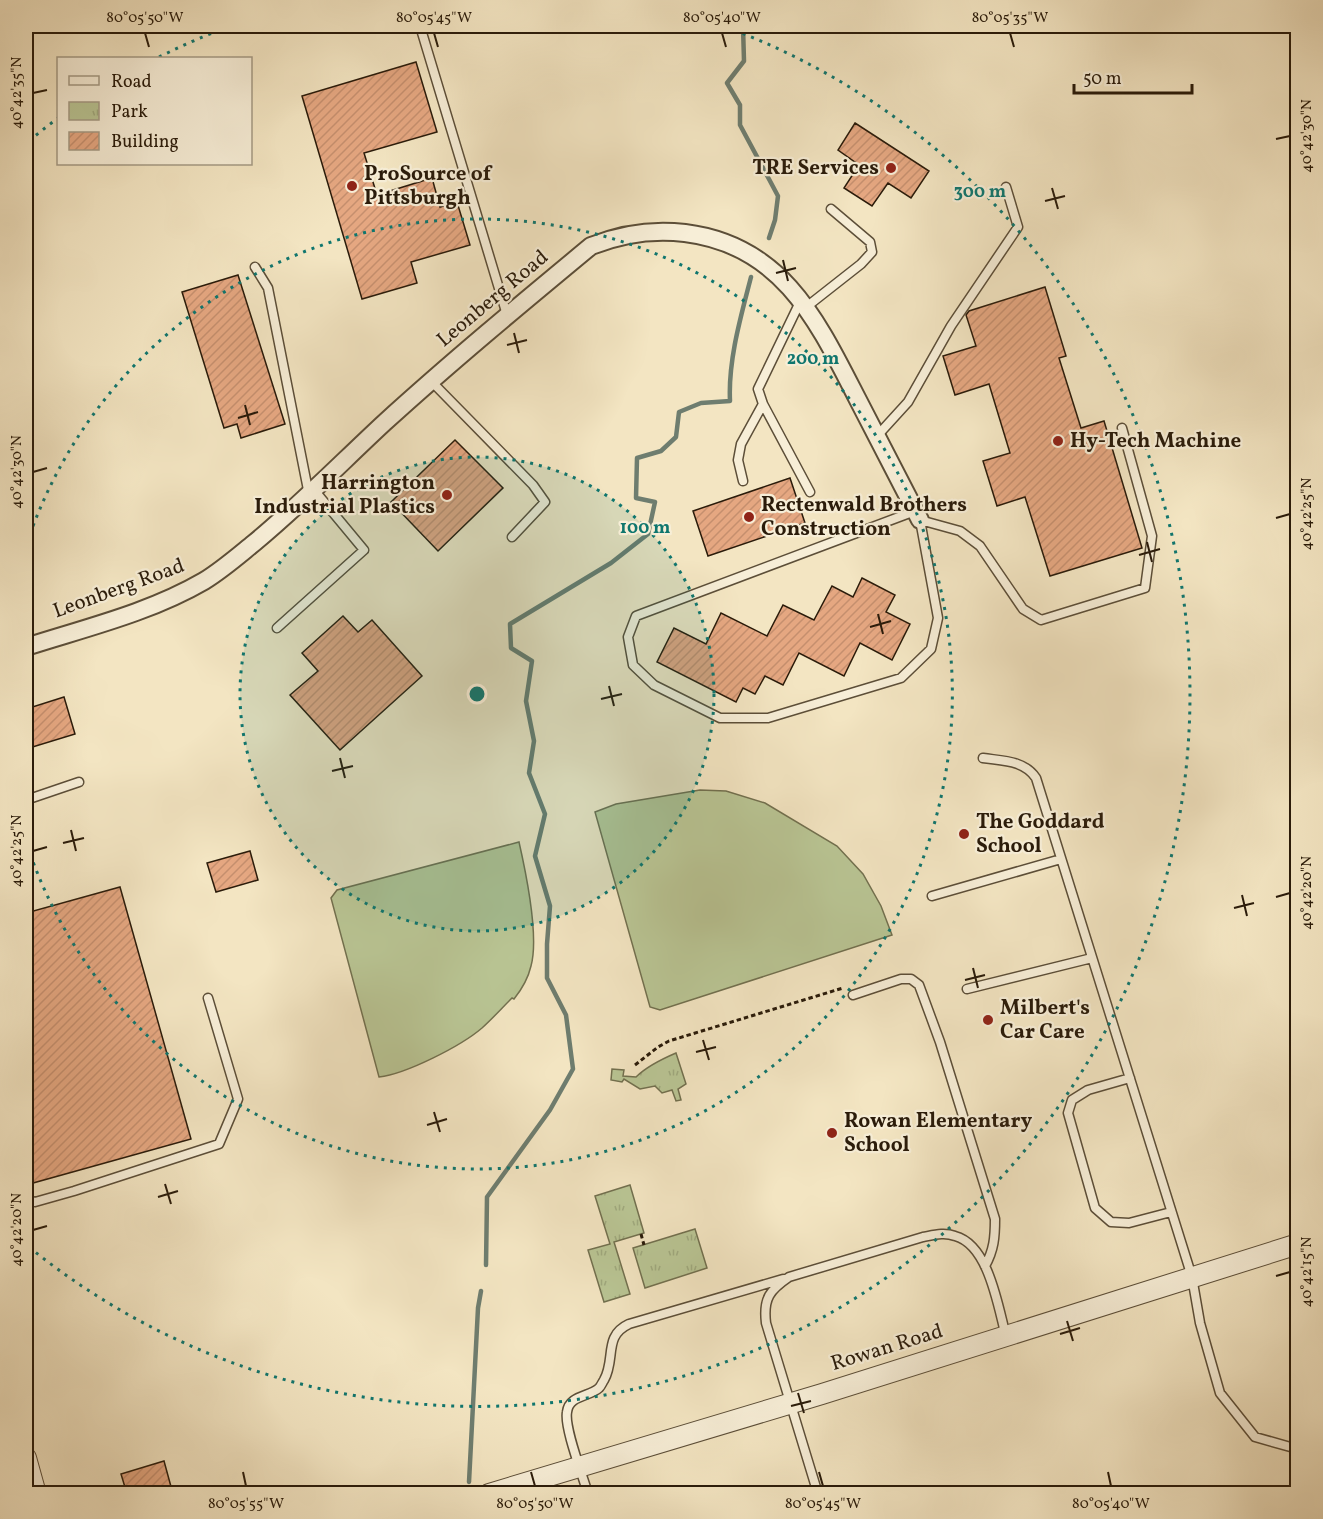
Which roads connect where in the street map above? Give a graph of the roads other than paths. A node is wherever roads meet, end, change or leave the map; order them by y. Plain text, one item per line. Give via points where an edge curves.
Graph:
1 (420, 26) edge
2 (1006, 187) dead end
3 (831, 209) dead end
4 (255, 267) dead end
5 (803, 305) junction
6 (507, 315) junction
7 (431, 381) junction
8 (762, 404) junction
9 (1122, 428) dead end
10 (877, 436) junction
11 (743, 481) dead end
12 (810, 492) dead end
13 (312, 493) junction
14 (917, 515) junction
15 (512, 537) dead end
16 (278, 628) dead end
17 (26, 647) edge
18 (983, 758) dead end
19 (79, 782) dead end
20 (26, 800) edge
21 (1061, 858) junction
22 (932, 896) dead end
23 (1092, 958) junction
24 (967, 989) dead end
25 (853, 995) dead end
26 (208, 998) dead end
27 (1130, 1078) junction
28 (26, 1200) edge
29 (1171, 1212) junction
30 (1298, 1244) edge
31 (986, 1266) junction
32 (789, 1277) junction
33 (1192, 1278) junction
34 (1006, 1336) junction
35 (790, 1403) junction
36 (1298, 1457) edge
37 (26, 1461) edge
38 (580, 1466) junction
39 (36, 1494) edge
40 (489, 1494) edge
41 (588, 1494) edge
42 (818, 1494) edge

1 - 6 lane
2 - 10 lane via 1018,227 951,326 908,402
3 - 5 lane via 870,242 872,252
4 - 13 lane via 268,288
5 - 6 street, Leonberg Road via 767,267 741,248 718,239 667,231 639,232 591,246
5 - 8 lane via 759,388
5 - 10 street, Leonberg Road
6 - 7 street, Leonberg Road
7 - 13 street, Leonberg Road
7 - 15 lane via 545,502
8 - 11 lane via 741,444 738,460
8 - 12 lane
9 - 14 lane via 1152,536 1145,588 1041,620 1023,609 980,546 960,531
10 - 14 street, Leonberg Road
13 - 16 lane via 364,550
13 - 17 street, Leonberg Road via 228,564 178,596
14 - 14 lane via 636,616 628,638 633,665 654,685 720,718 768,718 901,678 931,650 938,618
18 - 21 lane via 1029,768 1036,778
19 - 20 lane
21 - 22 lane
21 - 23 lane
23 - 24 lane
23 - 27 lane
25 - 31 lane via 901,979 911,979 920,985 995,1219 995,1239
26 - 28 lane via 238,1099 219,1144 74,1191 35,1202
27 - 29 lane
27 - 29 lane via 1088,1090 1071,1100 1068,1113 1095,1208 1111,1222 1129,1223
29 - 33 lane
30 - 33 street, Rowan Road
31 - 32 lane via 974,1247 958,1236 943,1233
31 - 34 lane
32 - 35 lane via 768,1296 765,1309
32 - 38 lane via 618,1329 606,1376 598,1388 572,1401 567,1412 567,1425
33 - 34 street, Rowan Road
33 - 36 lane via 1220,1393 1255,1437 1294,1448
34 - 35 street, Rowan Road
35 - 38 street, Rowan Road
35 - 42 lane
37 - 39 street
38 - 40 street, Rowan Road
38 - 41 lane

